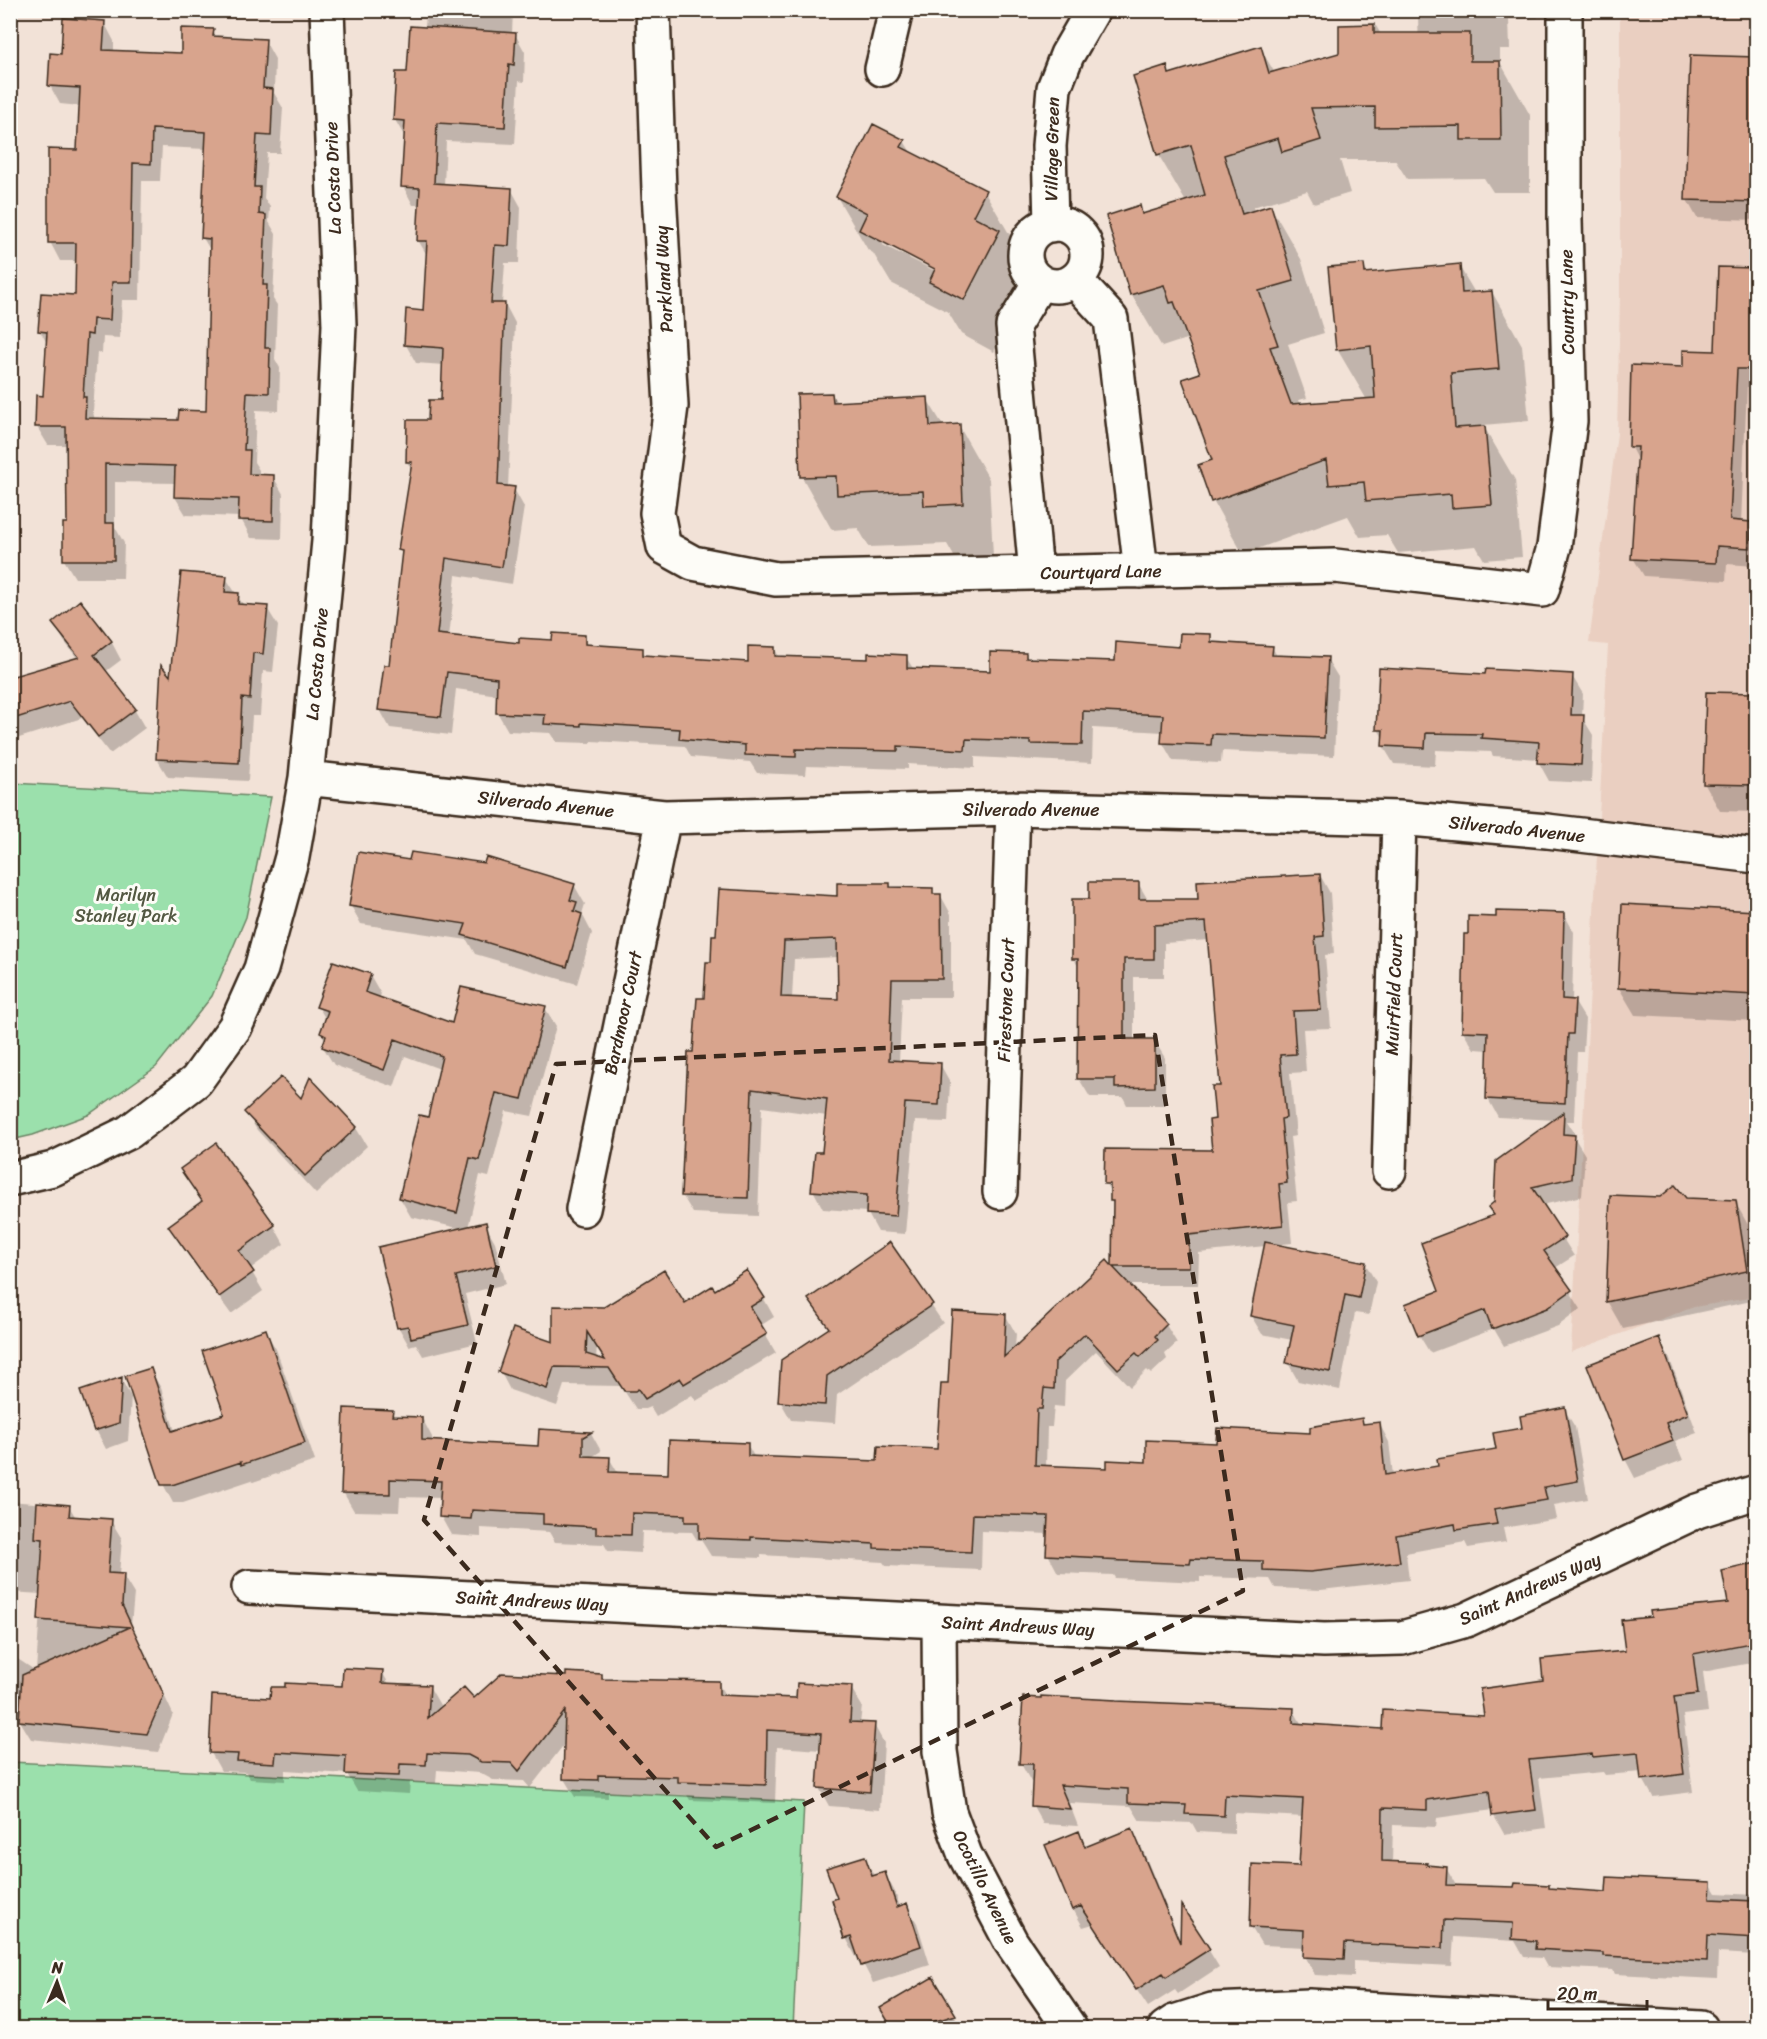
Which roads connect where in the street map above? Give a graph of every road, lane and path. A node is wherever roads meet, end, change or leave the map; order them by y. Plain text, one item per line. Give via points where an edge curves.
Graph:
1 (327, 10) edge
2 (653, 10) edge
3 (896, 10) edge
4 (1093, 10) edge
5 (1565, 10) edge
6 (882, 69) dead end
7 (1051, 225) junction
8 (1075, 280) junction
9 (1040, 282) junction
10 (664, 547) joint
11 (1141, 571) junction
12 (1036, 573) junction
13 (1542, 590) joint
14 (306, 778) junction
15 (1013, 808) junction
16 (664, 817) junction
17 (1399, 818) junction
18 (1756, 855) edge
19 (1389, 1171) dead end
20 (10, 1179) edge
21 (1000, 1192) dead end
22 (583, 1209) dead end
23 (1756, 1492) edge
24 (249, 1587) dead end
25 (939, 1622) junction
26 (1600, 2025) edge
27 (1070, 2028) edge
28 (1165, 2028) edge
29 (1701, 2028) edge

1 - 14 street, La Costa Drive via 339,325 329,541
2 - 10 street, Parkland Way via 671,406 657,513
3 - 6 street
4 - 7 street, Village Green via 1067,55 1054,88 1049,146
5 - 13 street, Country Lane via 1570,421 1554,547
7 - 8 street via 1064,225 1082,238 1087,261
7 - 9 street via 1037,230 1025,252 1030,273
8 - 9 street via 1050,286
8 - 11 street via 1111,319
9 - 12 street via 1013,326
10 - 12 street, Courtyard Lane via 693,563 776,579
11 - 12 street, Courtyard Lane
11 - 13 street, Courtyard Lane via 1335,566
14 - 16 street, Silverado Avenue
14 - 20 street, La Costa Drive via 292,857 261,969 235,1027 196,1081 129,1132 53,1169
15 - 16 street, Silverado Avenue
15 - 17 street, Silverado Avenue
15 - 21 street, Firestone Court
16 - 22 street, Bardmoor Court
17 - 18 street, Silverado Avenue
17 - 19 street, Muirfield Court
23 - 25 street, Saint Andrews Way via 1697,1511 1466,1620 1402,1638 1324,1640
24 - 25 street, Saint Andrews Way
25 - 27 street, Ocotillo Avenue via 940,1751 950,1812 965,1855 1011,1942
26 - 28 street via 1309,2006 1212,2010
26 - 29 street

